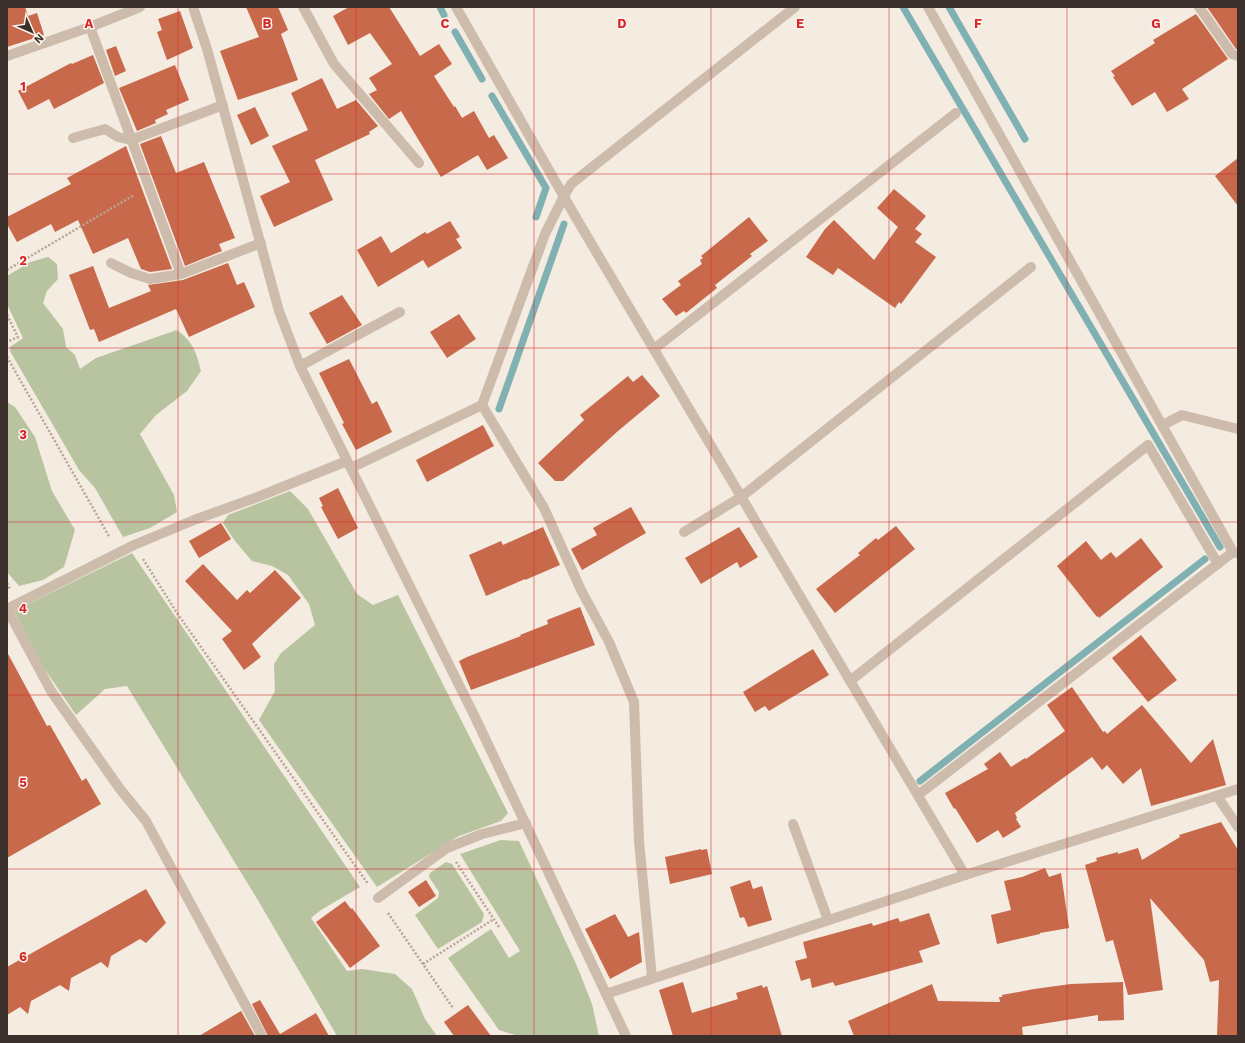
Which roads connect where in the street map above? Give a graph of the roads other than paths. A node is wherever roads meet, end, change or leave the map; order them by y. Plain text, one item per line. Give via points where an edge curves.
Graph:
1 (140, 7) edge
2 (193, 7) edge
3 (303, 7) edge
4 (456, 7) edge
5 (795, 7) edge
6 (928, 7) edge
7 (1199, 7) edge
8 (90, 27) junction
9 (7, 56) edge
10 (1238, 56) edge
11 (223, 106) junction
12 (956, 113) dead end
13 (73, 138) dead end
14 (131, 140) junction
15 (419, 163) dead end
16 (564, 196) junction
17 (260, 243) junction
18 (111, 263) dead end
19 (1031, 267) dead end
20 (181, 274) junction
21 (400, 312) dead end
22 (654, 349) junction
23 (300, 366) junction
24 (482, 405) junction
25 (1163, 425) junction
26 (1238, 429) edge
27 (349, 465) junction
28 (742, 498) junction
29 (684, 532) dead end
30 (1235, 553) edge
31 (1218, 564) junction
32 (7, 609) edge
33 (850, 681) junction
34 (1238, 789) edge
35 (918, 795) junction
36 (1217, 796) junction
37 (526, 823) junction
38 (793, 824) dead end
39 (1238, 827) edge
40 (965, 875) junction
41 (378, 898) road end
42 (828, 920) junction
43 (652, 978) junction
44 (606, 994) junction
45 (262, 1036) edge
46 (626, 1036) edge

1 - 8 street
2 - 11 street via 208,49
3 - 15 street via 334,64
4 - 16 street
5 - 16 street via 571,184
6 - 25 street
7 - 10 street via 1232,54
8 - 9 street
8 - 14 street
11 - 14 street
11 - 17 street
12 - 22 street
13 - 14 street via 105,129 118,137
14 - 20 street
16 - 22 street
16 - 24 street via 545,234
17 - 20 street
17 - 23 street via 279,311
18 - 20 street via 150,279
19 - 28 street
21 - 23 street
22 - 28 street
23 - 27 street
24 - 27 street
24 - 43 street via 544,508 581,590 609,642 634,702 639,841
25 - 26 street via 1182,415
25 - 30 street
27 - 32 street via 194,520 134,545
27 - 37 street
28 - 29 street
28 - 33 street
30 - 31 street
31 - 33 street via 1148,445
31 - 35 street
32 - 45 street via 51,691 120,789 146,820
33 - 35 street
34 - 36 street
35 - 40 street
36 - 39 street
36 - 40 street
37 - 41 street via 482,834 447,848
37 - 44 street
38 - 42 street
40 - 42 street
42 - 43 street
43 - 44 street
44 - 46 street

